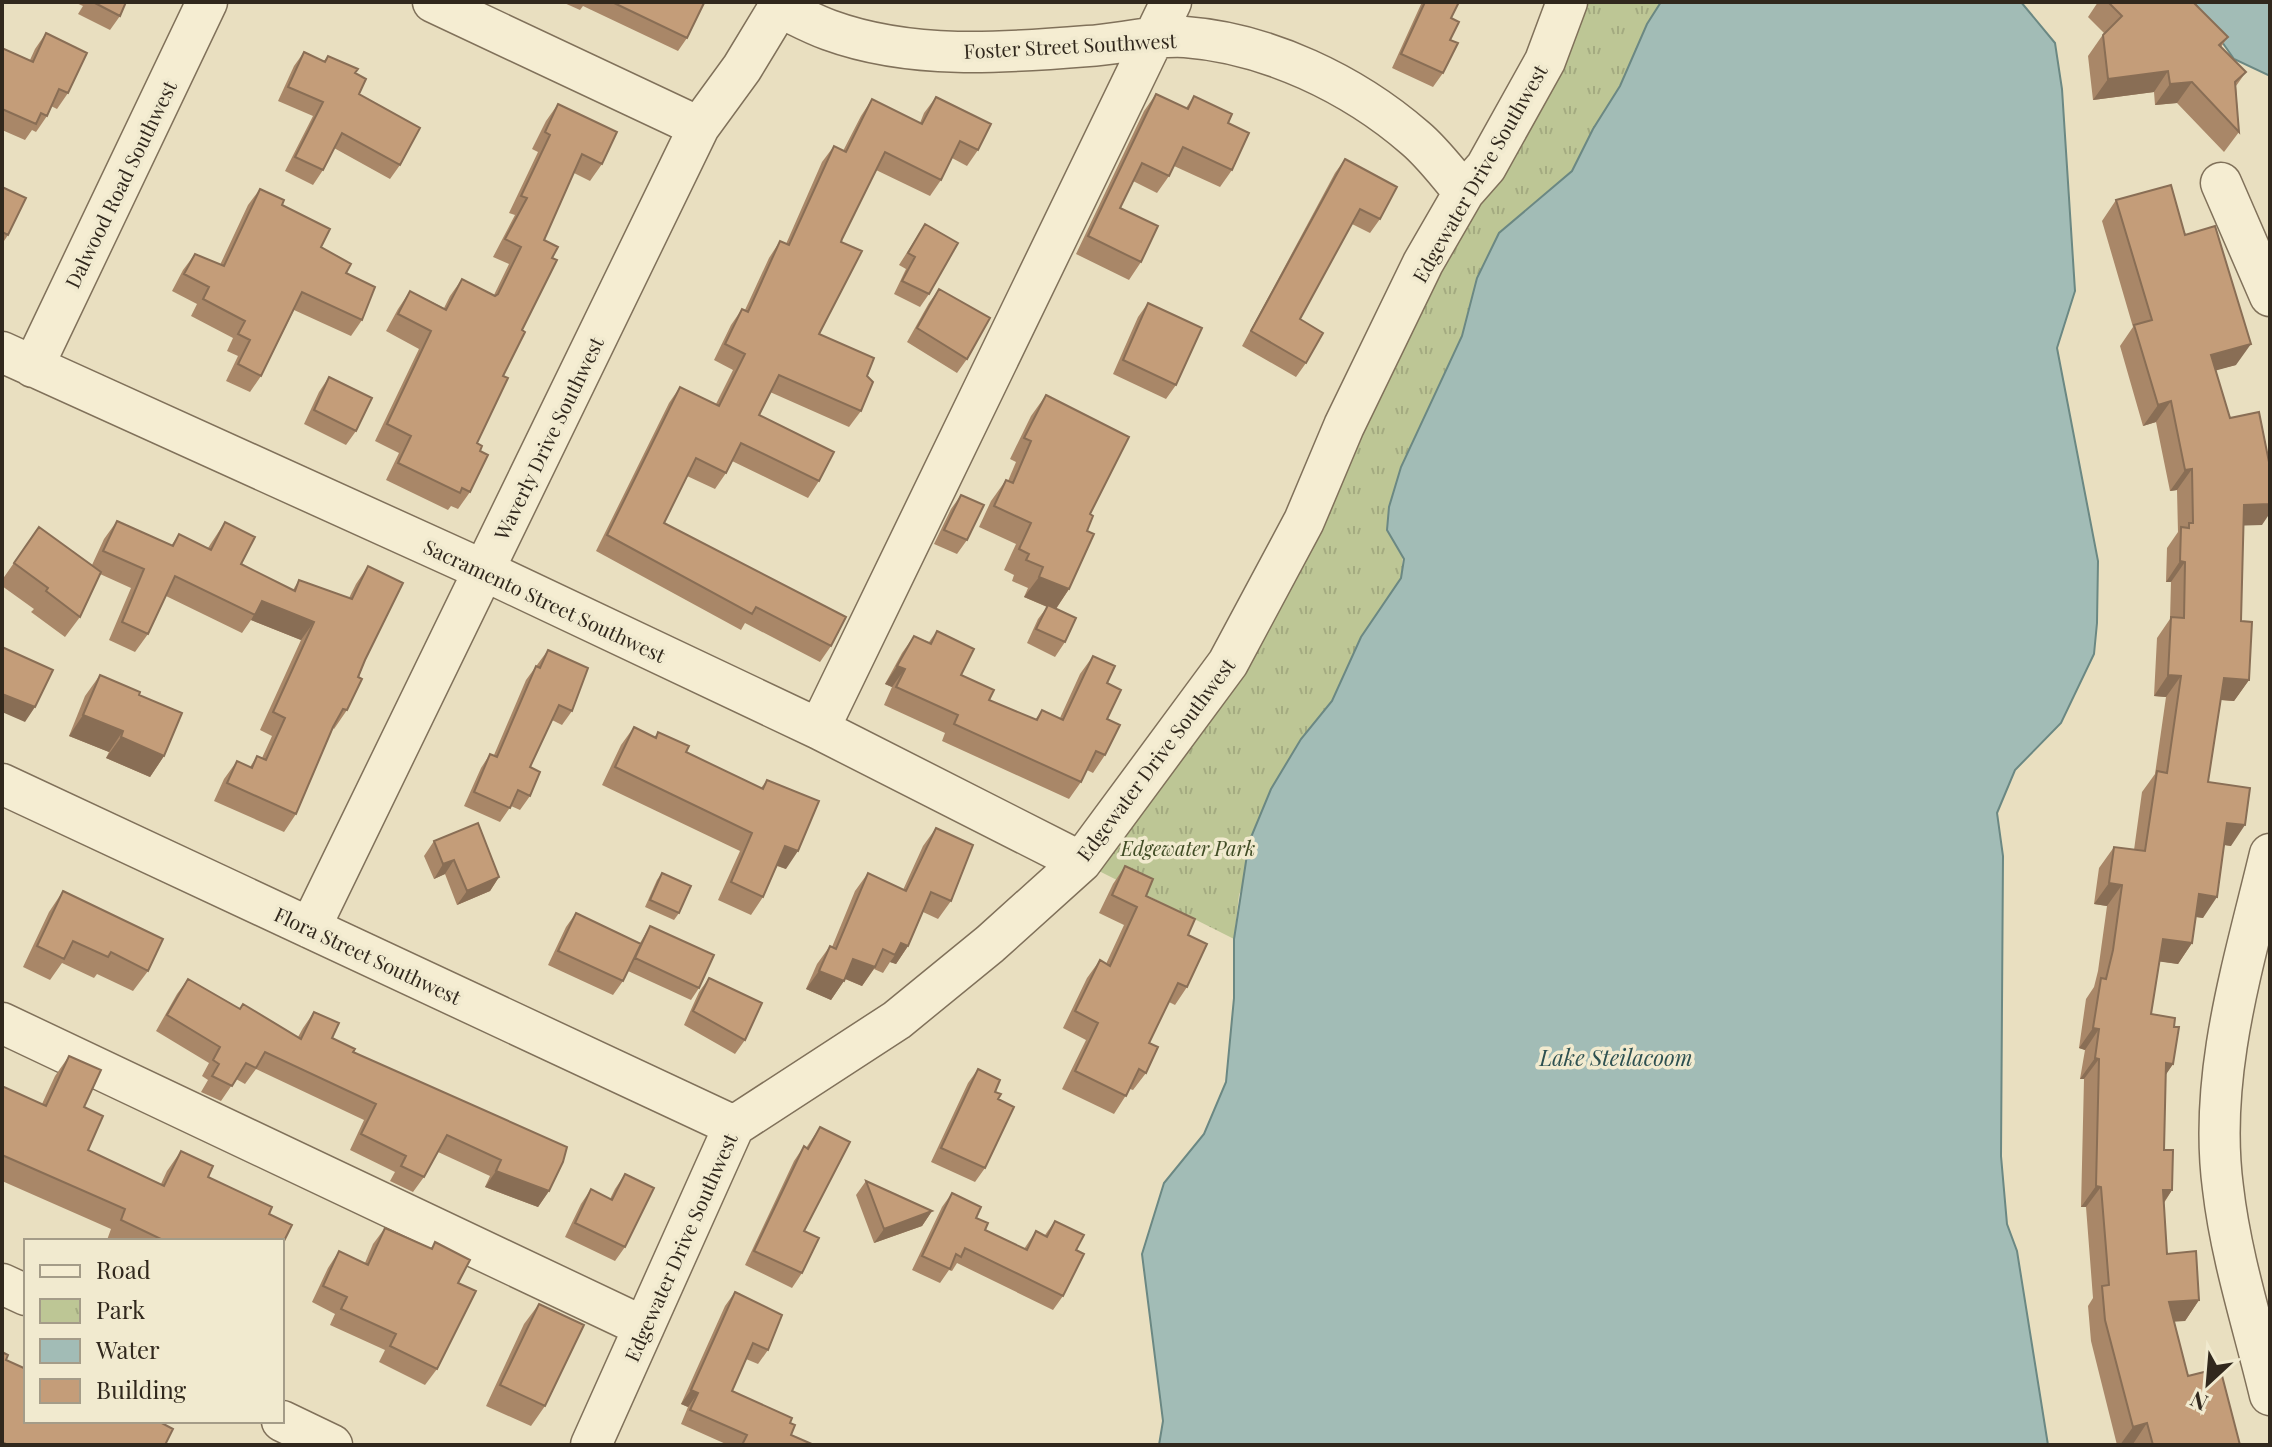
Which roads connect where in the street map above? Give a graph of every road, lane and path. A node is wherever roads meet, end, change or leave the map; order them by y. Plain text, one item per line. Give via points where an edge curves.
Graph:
1 (207, 2) edge
2 (433, 2) edge
3 (1171, 2) edge
4 (1567, 2) edge
5 (781, 4) edge
6 (1152, 40) junction
7 (699, 127) junction
8 (2221, 183) dead end
9 (1464, 192) junction
10 (2270, 296) edge
11 (17, 359) edge
12 (483, 570) junction
13 (819, 729) junction
14 (2, 784) edge
15 (2270, 854) edge
16 (1081, 862) junction
17 (310, 928) junction
18 (2, 1023) edge
19 (734, 1126) junction
20 (2, 1284) edge
21 (24, 1294) edge
22 (644, 1327) junction
23 (2270, 1395) edge
24 (284, 1422) edge
25 (332, 1445) edge
26 (591, 1445) edge

1 - 11 street, Dalwood Road Southwest
2 - 7 street
3 - 6 street
4 - 9 street, Edgewater Drive Southwest via 1545,61 1486,167
5 - 6 street, Foster Street Southwest via 829,31 934,53
5 - 7 street, Waverly Drive Southwest
6 - 9 street, Foster Street Southwest via 1221,42 1308,70 1371,105 1417,139
6 - 13 street
7 - 12 street, Waverly Drive Southwest
8 - 10 street
9 - 16 street, Edgewater Drive Southwest via 1423,263 1304,521 1244,636
11 - 12 street, Sacramento Street Southwest
12 - 13 street, Sacramento Street Southwest
12 - 17 street, Waverly Drive Southwest
13 - 16 street, Sacramento Street Southwest
14 - 17 street, Flora Street Southwest
15 - 23 street via 2230,1023 2220,1130 2223,1189
16 - 19 street, Edgewater Drive Southwest via 897,1020
17 - 19 street, Flora Street Southwest
18 - 22 street
19 - 22 street, Edgewater Drive Southwest
20 - 21 street
22 - 26 street, Edgewater Drive Southwest
24 - 25 street

